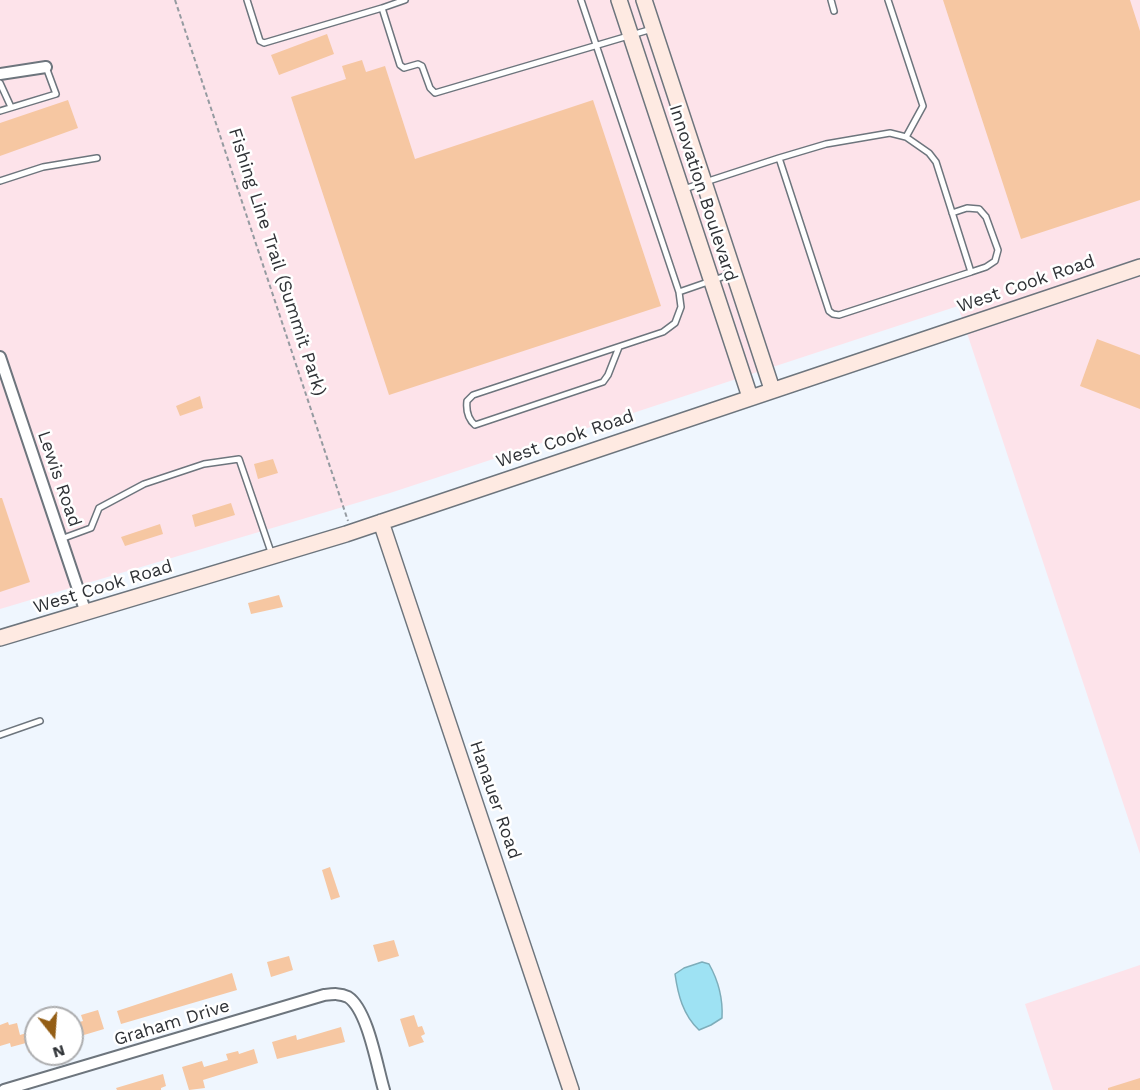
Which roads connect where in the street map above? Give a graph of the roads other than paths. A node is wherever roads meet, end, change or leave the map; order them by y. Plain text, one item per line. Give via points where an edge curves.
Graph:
1 (247, 0) edge
2 (405, 0) edge
3 (581, 0) edge
4 (619, 0) edge
5 (644, 0) edge
6 (831, 0) edge
7 (888, 0) edge
8 (382, 8) junction
9 (834, 11) dead end
10 (654, 28) junction
11 (631, 35) junction
12 (597, 45) junction
13 (46, 67) joint
14 (0, 74) edge
15 (0, 83) edge
16 (11, 107) junction
17 (0, 111) edge
18 (906, 137) junction
19 (97, 158) dead end
20 (779, 158) junction
21 (0, 181) edge
22 (703, 183) junction
23 (682, 190) junction
24 (952, 213) junction
25 (1140, 267) edge
26 (971, 272) junction
27 (733, 274) junction
28 (711, 281) junction
29 (679, 292) junction
30 (618, 347) junction
31 (0, 357) edge
32 (772, 389) junction
33 (750, 397) junction
34 (381, 522) junction
35 (62, 539) junction
36 (272, 556) junction
37 (86, 613) junction
38 (0, 638) edge
39 (40, 721) dead end
40 (0, 735) edge
41 (4, 1090) edge
42 (384, 1090) edge
43 (571, 1090) edge

1 - 8 lane via 264,43
2 - 8 lane
3 - 12 lane
4 - 11 street, Innovation Boulevard
5 - 10 street, Innovation Boulevard
6 - 9 lane
7 - 18 lane via 923,106
8 - 12 lane via 400,65 422,66 435,93
10 - 11 lane
10 - 22 street, Innovation Boulevard
11 - 12 lane
11 - 23 street, Innovation Boulevard
12 - 29 lane
13 - 14 street
13 - 16 lane via 56,94
15 - 16 lane
16 - 17 lane
18 - 20 lane via 890,133 826,144
18 - 24 lane via 936,162
19 - 21 lane via 43,167
20 - 22 lane
20 - 26 lane via 833,314
22 - 23 lane
22 - 27 street, Innovation Boulevard
23 - 28 street, Innovation Boulevard
24 - 26 lane
24 - 26 lane via 979,209 998,250 995,261
25 - 32 street, West Cook Road
27 - 28 lane
27 - 32 street, Innovation Boulevard
28 - 29 lane
28 - 33 street, Innovation Boulevard
29 - 30 lane via 681,307 675,323 663,332
30 - 30 lane via 473,395 466,408 470,421 475,425 603,382
31 - 35 street, Lewis Road
32 - 33 street, West Cook Road
33 - 34 street, West Cook Road
34 - 36 street, West Cook Road
34 - 43 street, Hanauer Road
35 - 36 lane via 91,528 99,508 144,484 204,464 239,459
35 - 37 street, Lewis Road
36 - 37 street, West Cook Road
37 - 38 street, West Cook Road
39 - 40 lane
41 - 42 street, Graham Drive via 337,993 349,998 364,1020

